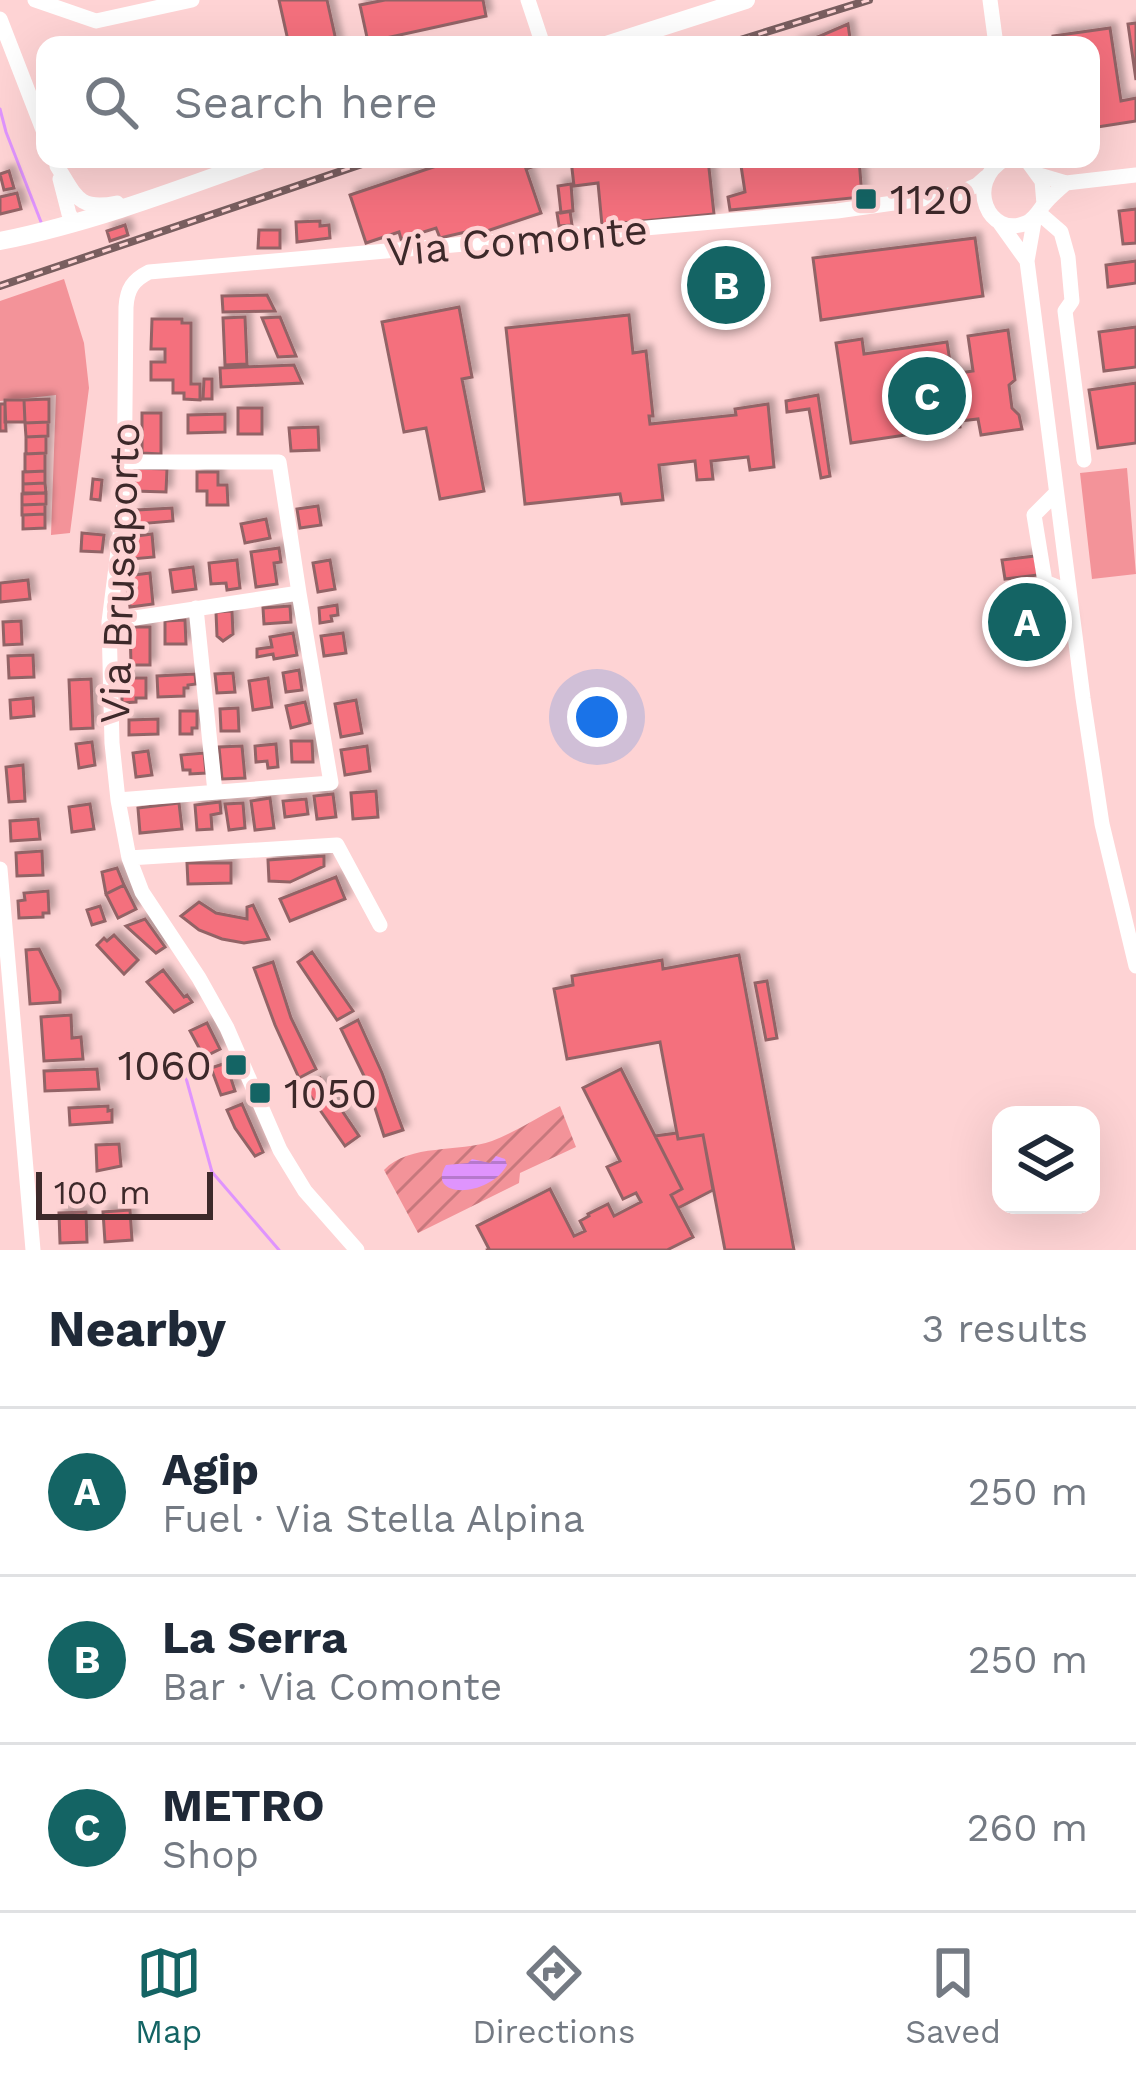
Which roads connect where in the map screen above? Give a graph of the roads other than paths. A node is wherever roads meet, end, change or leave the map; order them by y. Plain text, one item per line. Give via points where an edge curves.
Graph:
1 (34, 0) edge
2 (192, 0) edge
3 (528, 0) edge
4 (746, 0) edge
5 (990, 0) edge
6 (693, 8) edge
7 (0, 19) edge
8 (539, 36) edge
9 (627, 36) edge
10 (995, 36) edge
11 (36, 112) edge
12 (58, 168) edge
13 (238, 168) edge
14 (992, 168) edge
15 (993, 168) edge
16 (1033, 168) edge
17 (1039, 175) junction
18 (1136, 175) edge
19 (1066, 183) junction
20 (957, 194) junction
21 (70, 197) junction
22 (150, 199) junction
23 (986, 208) junction
24 (1039, 211) junction
25 (74, 222) junction
26 (1000, 222) junction
27 (43, 231) junction
28 (0, 241) edge
29 (1027, 261) junction
30 (148, 272) joint
31 (1084, 460) dead end
32 (126, 462) junction
33 (1056, 494) junction
34 (1069, 592) junction
35 (299, 593) junction
36 (196, 608) junction
37 (109, 622) junction
38 (215, 792) junction
39 (118, 800) junction
40 (129, 858) junction
41 (0, 869) edge
42 (380, 925) dead end
43 (3, 942) edge
44 (1136, 966) edge
45 (33, 1250) edge
46 (357, 1250) edge

1 - 2 street via 96,21
3 - 8 street
4 - 6 main road
5 - 10 street
6 - 9 main road
7 - 11 street
12 - 21 street
13 - 22 main road
14 - 20 street, Via Comonte
15 - 23 street via 983,187
16 - 17 street
17 - 19 street
17 - 24 street
18 - 19 street
19 - 24 street
20 - 23 street
20 - 30 street, Via Comonte
21 - 22 street via 93,207
21 - 25 street
21 - 27 street
22 - 25 main road
23 - 26 street
24 - 26 street via 1022,225
24 - 29 street
24 - 31 street via 1061,232 1068,257 1072,301 1064,311
25 - 27 main road
26 - 29 street
27 - 28 main road
29 - 33 street
30 - 32 street, Via Brusaporto via 127,296
32 - 35 street via 279,462
32 - 37 street, Via Brusaporto
33 - 34 street
33 - 34 street via 1034,515 1045,582
34 - 44 street via 1102,824
35 - 36 street
35 - 38 street via 332,783
36 - 37 street
36 - 38 street
37 - 39 street, Via Brusaporto
38 - 39 street
39 - 40 street, Via Brusaporto
40 - 42 street via 337,845
40 - 46 street, Via Brusaporto via 227,1028 280,1150
41 - 43 street
43 - 45 street

